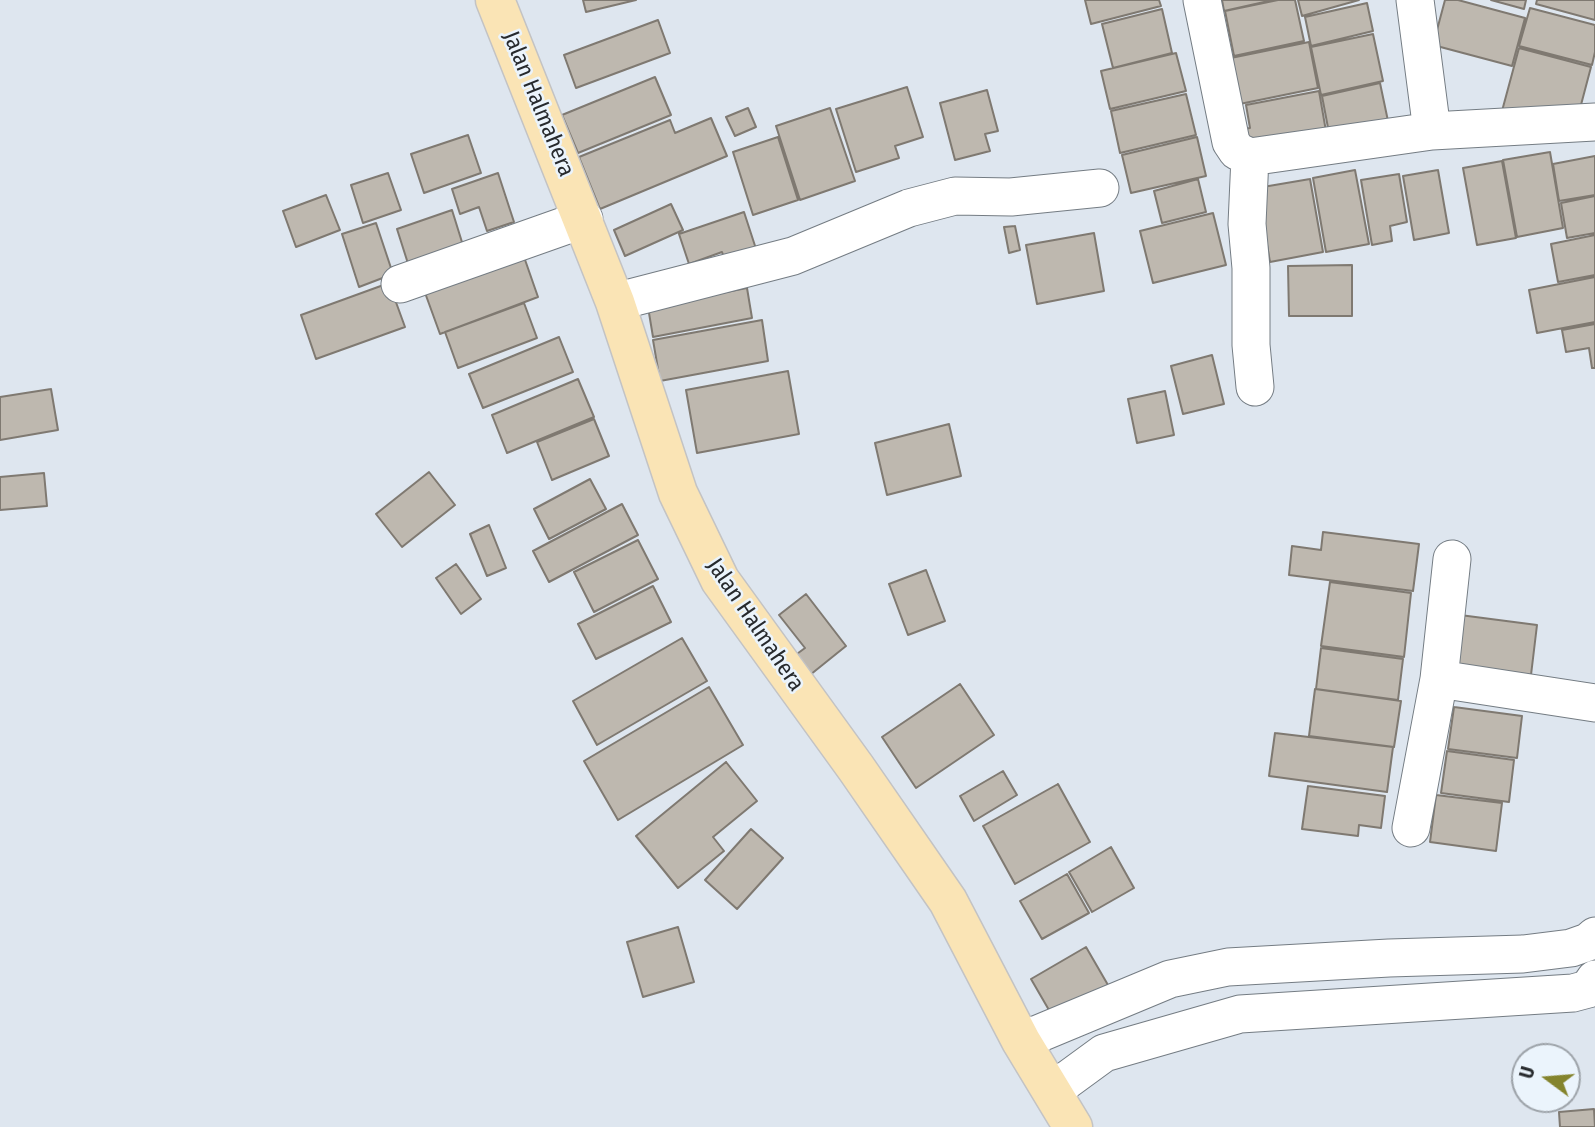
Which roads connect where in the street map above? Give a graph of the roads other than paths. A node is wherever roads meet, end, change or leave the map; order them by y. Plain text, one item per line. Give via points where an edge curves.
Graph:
1 (495, 0) edge
2 (1202, 0) edge
3 (1418, 3) edge
4 (1595, 122) edge
5 (1432, 131) junction
6 (1250, 157) junction
7 (1100, 188) dead end
8 (584, 219) junction
9 (400, 284) dead end
10 (615, 302) junction
11 (1255, 387) dead end
12 (1452, 559) dead end
13 (1439, 679) junction
14 (1595, 703) edge
15 (1411, 828) dead end
16 (1595, 936) edge
17 (1595, 979) edge
18 (1021, 1041) junction
19 (1052, 1091) junction
20 (1073, 1127) edge

1 - 8 main road, Jalan Halmahera
2 - 6 street via 1231,142
3 - 5 street
4 - 5 street
5 - 6 street
6 - 11 street via 1247,224
7 - 10 street via 1011,197 955,196 909,208 793,256
8 - 9 street
8 - 10 main road, Jalan Halmahera
10 - 18 main road, Jalan Halmahera via 678,493 720,580 947,901
12 - 13 street
13 - 14 street
13 - 15 street
16 - 18 street via 1571,947 1523,954 1228,967 1170,979
17 - 19 street via 1588,989 1573,993 1240,1014 1104,1053
18 - 19 main road, Jalan Halmahera
19 - 20 main road, Jalan Halmahera

